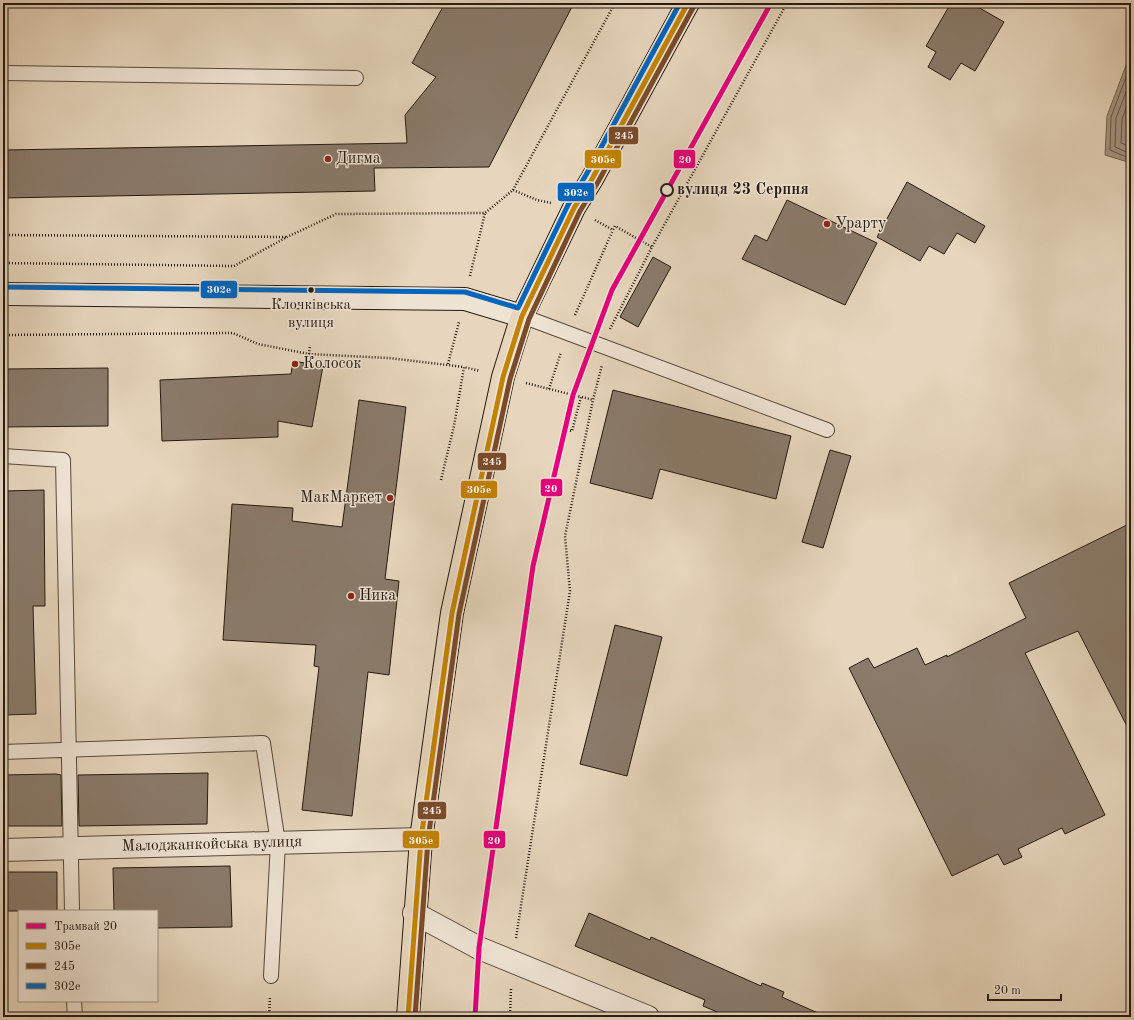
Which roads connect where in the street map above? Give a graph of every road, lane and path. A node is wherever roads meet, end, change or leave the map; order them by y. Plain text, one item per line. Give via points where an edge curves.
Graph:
1 (615, 3) edge
2 (688, 3) edge
3 (788, 3) edge
4 (3, 73) edge
5 (356, 78) dead end
6 (514, 190) junction
7 (574, 208) junction
8 (613, 230) junction
9 (3, 235) edge
10 (287, 237) junction
11 (652, 247) junction
12 (3, 263) edge
13 (3, 294) edge
14 (522, 316) junction
15 (567, 333) junction
16 (3, 335) edge
17 (310, 345) dead end
18 (606, 348) junction
19 (309, 354) junction
20 (464, 367) dead end
21 (549, 389) dead end
22 (582, 397) dead end
23 (593, 400) junction
24 (826, 430) dead end
25 (3, 456) edge
26 (69, 750) junction
27 (3, 752) edge
28 (421, 839) junction
29 (278, 843) junction
30 (70, 849) junction
31 (3, 850) edge
32 (72, 910) edge
33 (414, 913) junction
34 (512, 962) junction
35 (271, 976) dead end
36 (74, 1002) edge
37 (75, 1017) edge
38 (408, 1017) edge
39 (510, 1017) edge
40 (648, 1017) edge

1 - 6 path
2 - 7 main road
3 - 11 path
4 - 5 lane
6 - 7 path via 537,200
6 - 10 path via 485,213 336,214
7 - 8 path
7 - 14 main road
8 - 11 path via 615,226
8 - 15 path
9 - 10 path
10 - 12 path via 234,266
11 - 18 path via 611,325
13 - 14 street via 465,299
14 - 15 lane
14 - 28 main road via 496,404 452,613
15 - 18 lane
15 - 21 path
16 - 19 path via 233,333 258,344
17 - 19 path
18 - 23 path
18 - 24 lane
19 - 20 path via 389,358
22 - 23 path
23 - 34 path via 565,536 570,590
25 - 26 lane via 64,460
26 - 27 lane
26 - 29 lane via 263,743
26 - 30 lane
28 - 29 street, Малоджанкойська вулиця
28 - 33 main road
29 - 30 street, Малоджанкойська вулиця
29 - 35 lane
30 - 31 street, Малоджанкойська вулиця
30 - 32 lane
33 - 34 street via 465,941
33 - 38 main road
34 - 39 path
34 - 40 street
36 - 37 lane

